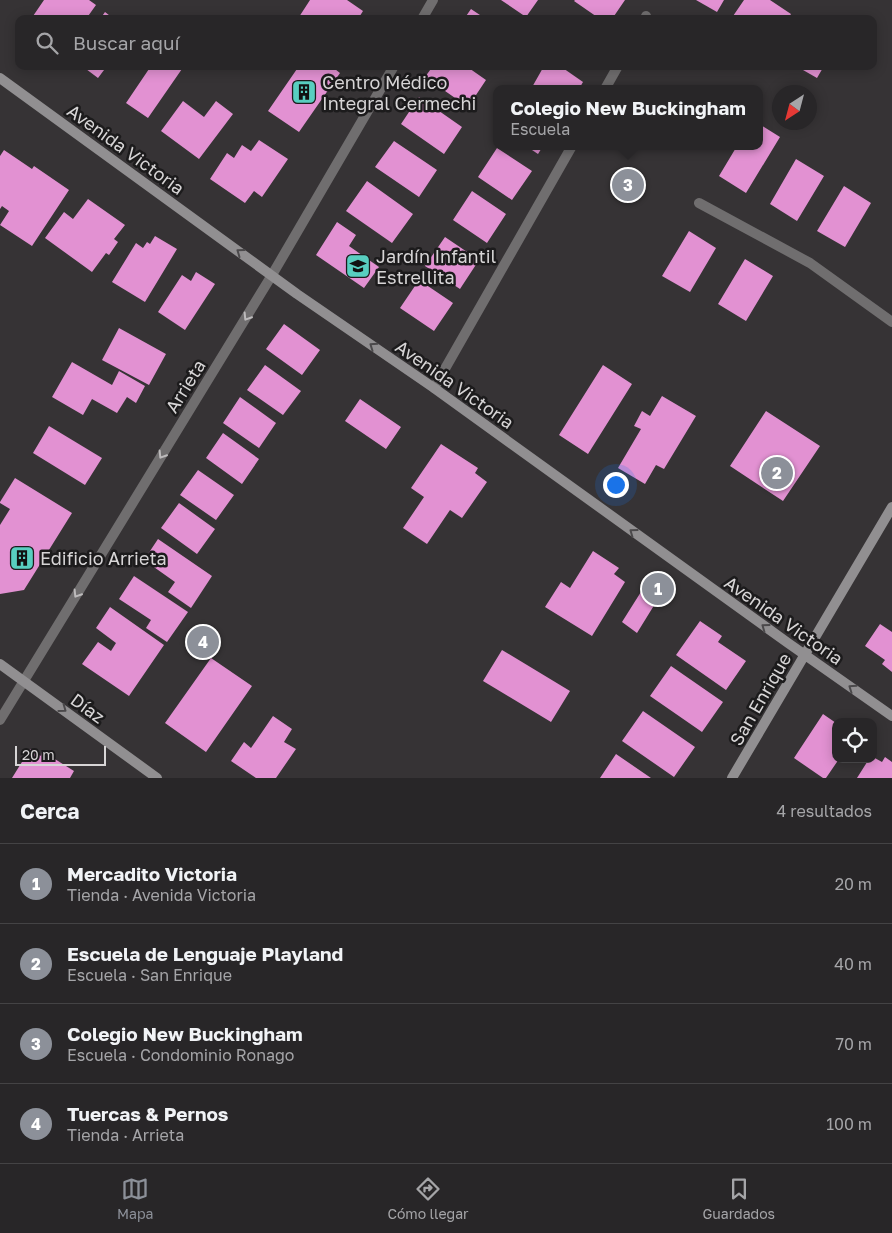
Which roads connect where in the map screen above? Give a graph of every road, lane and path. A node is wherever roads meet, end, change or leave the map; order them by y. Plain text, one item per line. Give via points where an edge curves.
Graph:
1 (433, 0) edge
2 (424, 15) edge
3 (392, 70) edge
4 (616, 70) edge
5 (0, 78) edge
6 (607, 85) edge
7 (570, 150) edge
8 (699, 202) dead end
9 (272, 275) junction
10 (892, 322) edge
11 (434, 388) junction
12 (892, 507) edge
13 (804, 655) junction
14 (0, 664) edge
15 (23, 681) junction
16 (892, 716) edge
17 (0, 720) edge
18 (157, 778) edge
19 (732, 778) edge

1 - 2 street
3 - 9 street, Arrieta
4 - 6 street
9 -> 5 street, Avenida Victoria
7 - 11 street
8 - 10 street via 810,263
11 -> 9 street, Avenida Victoria
9 -> 15 street, Arrieta
13 -> 11 street, Avenida Victoria
12 - 13 street, San Enrique
16 -> 13 street, Avenida Victoria
13 - 19 street, San Enrique
14 - 15 street, Díaz
15 - 17 street, Arrieta
15 -> 18 street, Díaz

